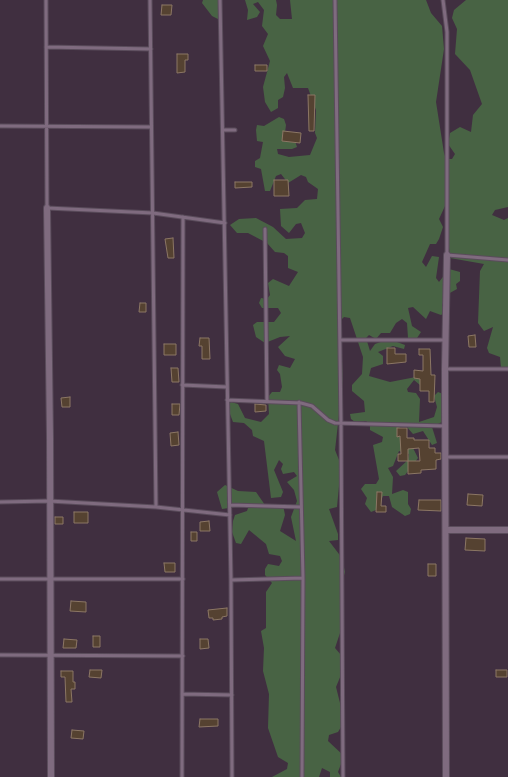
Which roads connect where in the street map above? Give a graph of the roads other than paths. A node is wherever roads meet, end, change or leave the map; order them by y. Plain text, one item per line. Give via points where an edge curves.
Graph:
1 (46, 0) edge
2 (150, 0) edge
3 (220, 0) edge
4 (336, 0) edge
5 (444, 0) edge
6 (46, 47) junction
7 (150, 49) junction
8 (0, 126) edge
9 (46, 126) junction
10 (152, 127) junction
11 (223, 130) junction
12 (235, 130) dead end
13 (47, 208) junction
14 (153, 212) junction
15 (182, 217) junction
16 (225, 223) junction
17 (265, 229) dead end
18 (447, 255) junction
19 (508, 260) edge
20 (340, 340) junction
21 (446, 340) junction
22 (445, 369) junction
23 (508, 369) edge
24 (182, 386) junction
25 (227, 387) junction
26 (228, 400) junction
27 (267, 401) junction
28 (299, 402) junction
29 (341, 424) junction
30 (445, 426) junction
31 (445, 457) junction
32 (508, 457) edge
33 (50, 501) junction
34 (0, 502) edge
35 (230, 505) junction
36 (301, 507) junction
37 (156, 508) junction
38 (182, 510) junction
39 (230, 515) junction
40 (446, 530) junction
41 (508, 530) edge
42 (303, 578) junction
43 (0, 579) edge
44 (50, 579) junction
45 (182, 579) junction
46 (231, 580) junction
47 (50, 654) junction
48 (0, 655) edge
49 (182, 656) junction
50 (182, 694) junction
51 (232, 695) junction
52 (51, 777) edge
53 (182, 777) edge
54 (232, 777) edge
55 (302, 777) edge
56 (343, 777) edge
57 (446, 777) edge

1 - 6 lane
2 - 7 lane
3 - 11 lane
4 - 20 lane
5 - 18 lane via 447,32
6 - 7 lane
6 - 9 lane
7 - 10 lane
8 - 9 lane
9 - 10 lane
9 - 13 lane
10 - 14 lane
11 - 12 lane
11 - 16 lane
13 - 14 lane
13 - 33 street
14 - 15 lane
14 - 37 lane
15 - 16 lane
15 - 24 lane
16 - 25 lane
17 - 27 lane
18 - 19 lane
18 - 21 street
20 - 21 lane
20 - 29 lane
21 - 22 street
22 - 23 lane
22 - 30 street
24 - 25 lane
24 - 38 lane
25 - 26 lane
26 - 27 lane
26 - 35 lane
27 - 28 lane
28 - 29 lane via 312,406 328,420
28 - 36 lane
29 - 30 lane
29 - 56 lane
30 - 31 street
31 - 32 lane
31 - 40 street
33 - 34 lane
33 - 37 lane
33 - 44 street
35 - 36 lane
35 - 39 lane
36 - 42 lane
37 - 38 lane
38 - 39 lane
38 - 45 lane
39 - 46 lane
40 - 41 street
40 - 57 street
42 - 46 lane
42 - 55 lane
43 - 44 lane
44 - 45 lane
44 - 47 street
45 - 49 lane
46 - 51 lane
47 - 48 lane
47 - 49 lane
47 - 52 street
49 - 50 lane
50 - 51 lane
50 - 53 lane
51 - 54 lane

